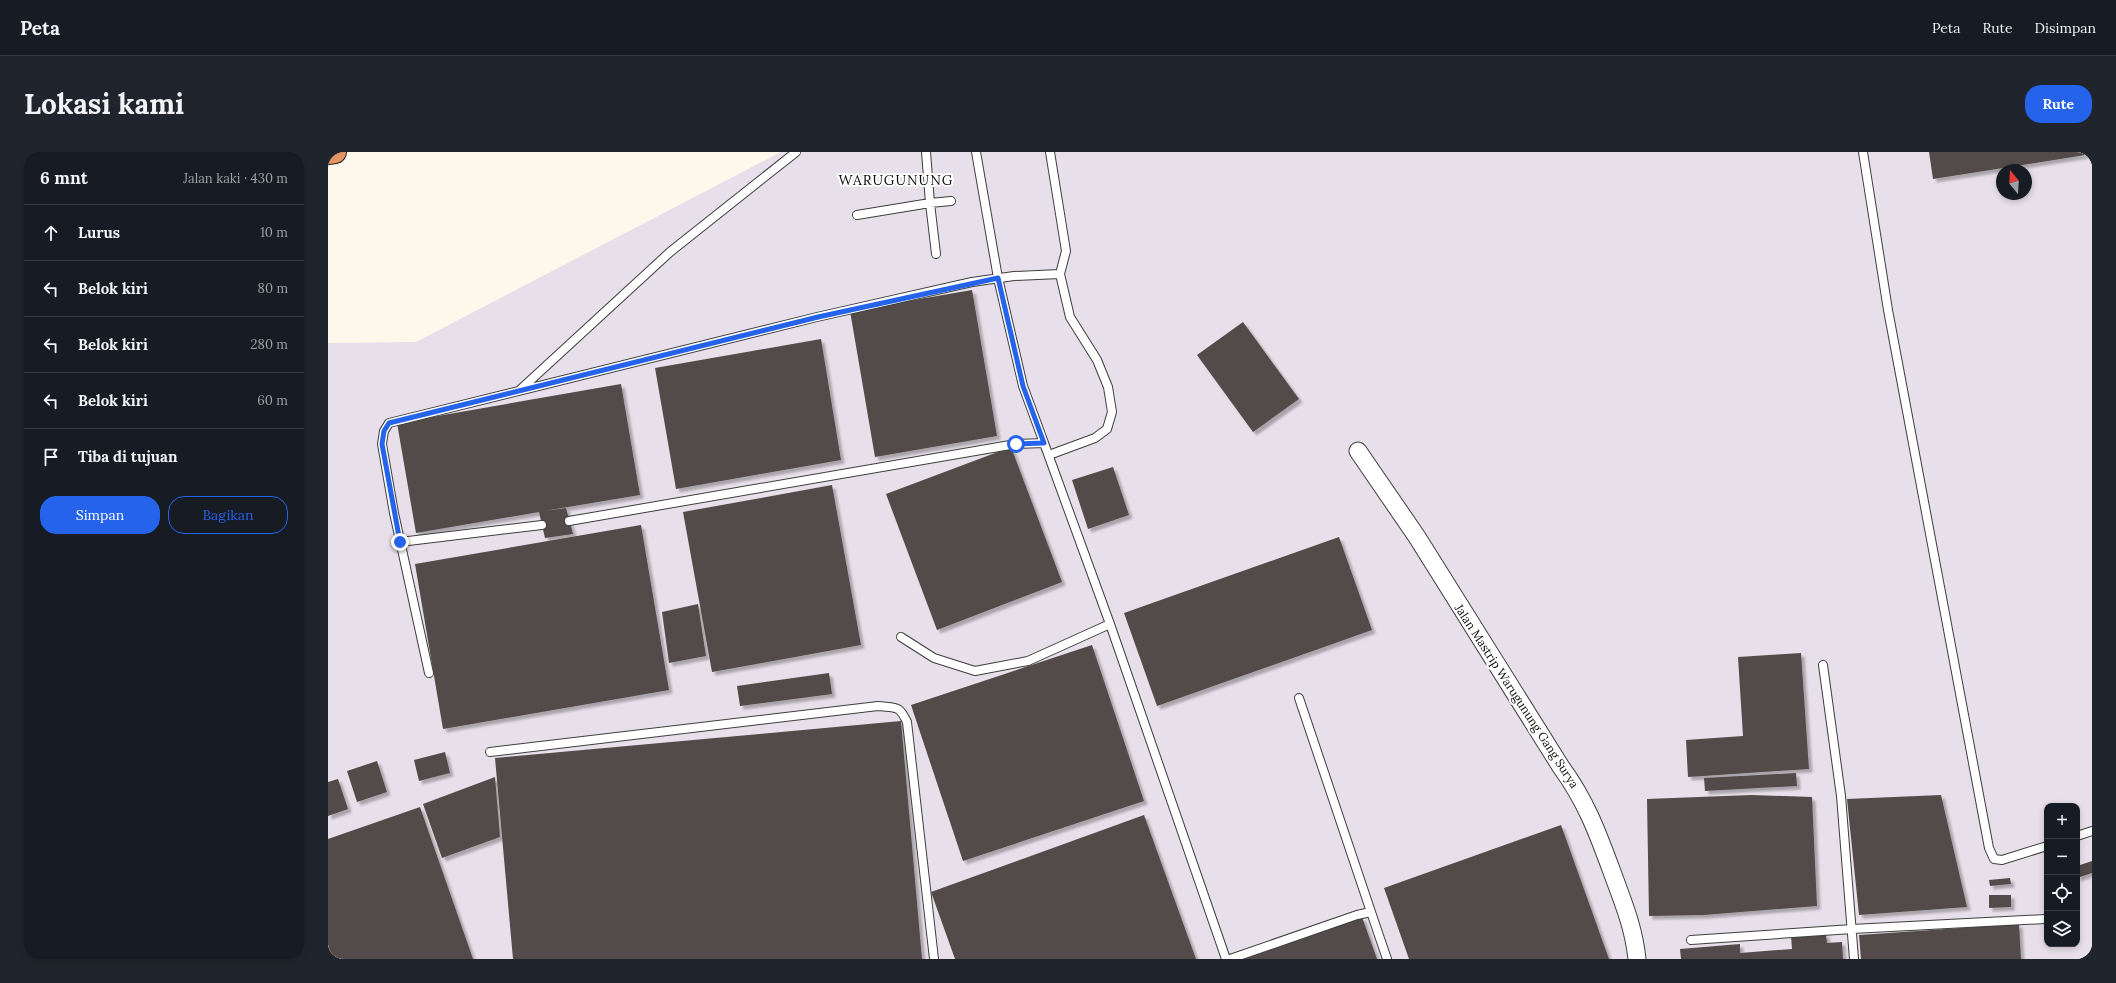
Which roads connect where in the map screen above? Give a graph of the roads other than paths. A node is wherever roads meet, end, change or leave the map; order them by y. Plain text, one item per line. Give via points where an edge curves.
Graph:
1 (335, 152) edge
2 (796, 152) edge
3 (926, 152) edge
4 (976, 152) edge
5 (1050, 152) edge
6 (1863, 152) edge
7 (328, 153) edge
8 (951, 201) dead end
9 (930, 203) junction
10 (857, 215) dead end
11 (936, 254) dead end
12 (1060, 274) junction
13 (998, 278) junction
14 (521, 390) junction
15 (1044, 443) junction
16 (1358, 451) dead end
17 (1049, 456) junction
18 (569, 521) dead end
19 (542, 525) dead end
20 (400, 542) junction
21 (1110, 624) junction
22 (900, 637) dead end
23 (1823, 666) dead end
24 (429, 673) dead end
25 (1299, 698) dead end
26 (490, 752) dead end
27 (2092, 831) edge
28 (2080, 835) edge
29 (2044, 847) edge
30 (1371, 912) junction
31 (2044, 919) edge
32 (1852, 929) junction
33 (1691, 940) dead end
34 (934, 959) edge
35 (1226, 959) edge
36 (1230, 959) edge
37 (1387, 959) edge
38 (1637, 959) edge
39 (1854, 959) edge

1 - 7 highway
2 - 14 lane via 670,252
3 - 9 lane
4 - 13 lane
5 - 12 lane via 1066,251
6 - 29 lane via 1888,310 1989,848 1994,859 2002,860
8 - 9 lane
9 - 10 lane
9 - 11 lane
12 - 13 lane
12 - 17 lane via 1070,317 1097,360 1108,388 1112,412 1107,429 1095,438
13 - 14 lane via 818,317
13 - 15 lane via 1023,386
14 - 20 lane via 389,423 384,431 382,444
15 - 17 lane
15 - 18 lane via 1008,445
16 - 38 street, Jalan Mastrip Warugunung Gang Surya via 1417,537 1577,789 1592,818 1634,934
17 - 21 lane
19 - 20 lane
20 - 24 lane
21 - 22 lane via 1028,662 975,671 934,658
21 - 35 lane
23 - 32 lane via 1841,796
25 - 30 lane
26 - 34 lane via 878,706 897,708 901,710 907,722
27 - 28 lane
30 - 36 lane
30 - 37 lane
31 - 32 lane
32 - 33 lane
32 - 39 lane

